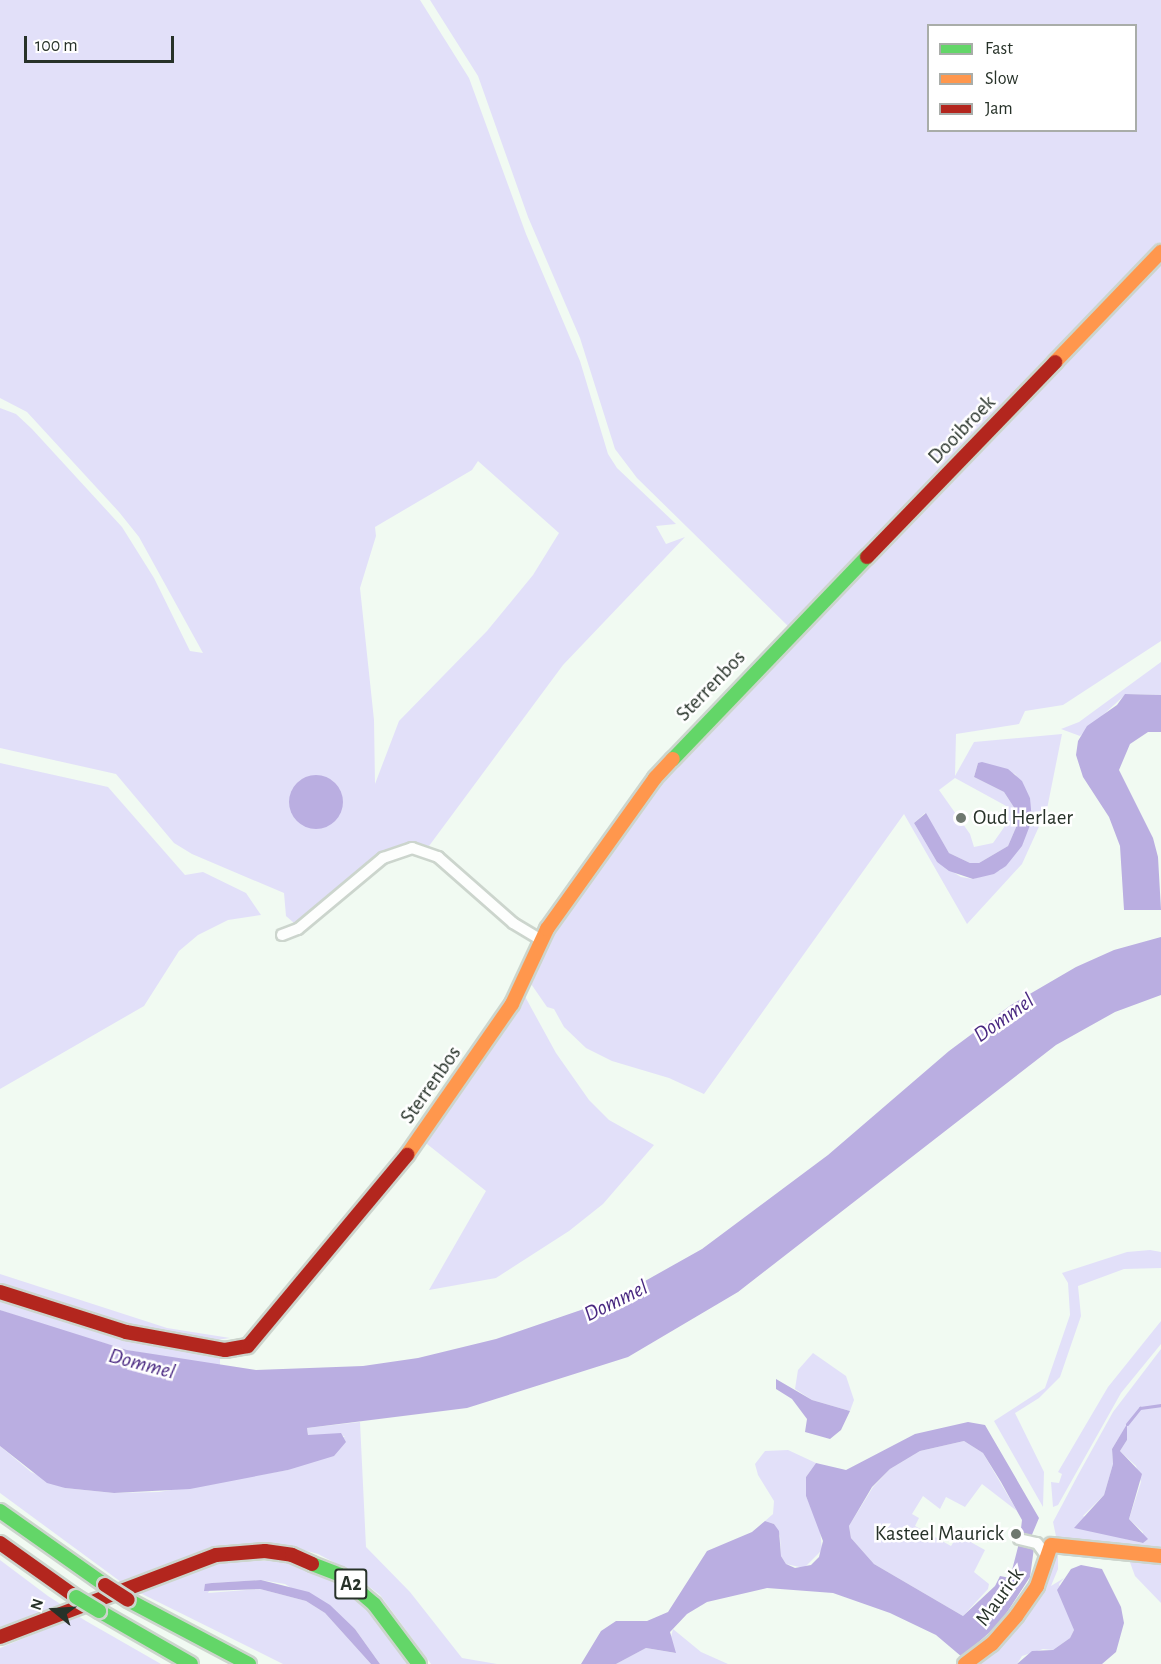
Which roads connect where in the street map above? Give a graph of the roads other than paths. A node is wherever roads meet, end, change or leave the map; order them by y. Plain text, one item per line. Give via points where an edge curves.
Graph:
1 (1161, 252) edge
2 (790, 636) joint
3 (282, 935) dead end
4 (541, 940) junction
5 (0, 1292) edge
6 (0, 1511) edge
7 (1019, 1539) dead end
8 (0, 1543) edge
9 (1161, 1556) edge
10 (1048, 1558) junction
11 (0, 1637) edge
12 (191, 1664) edge
13 (249, 1664) edge
14 (419, 1664) edge
15 (965, 1664) edge

1 - 2 main road, Dooibroek
2 - 4 main road, Sterrenbos via 655,778
3 - 4 street via 298,929 383,858 412,848 438,857 513,923
4 - 5 main road, Sterrenbos via 513,1004 420,1138 248,1346 225,1350 126,1332
6 - 13 main road, bridge via 128,1600
7 - 10 street via 1031,1540 1043,1548
8 - 12 main road, bridge via 76,1597
9 - 10 main road, Maurick via 1051,1545
10 - 15 main road, Maurick via 1037,1586 1017,1616 992,1644
11 - 14 main road, A2 via 176,1567 216,1555 265,1551 292,1555 340,1575 374,1604

